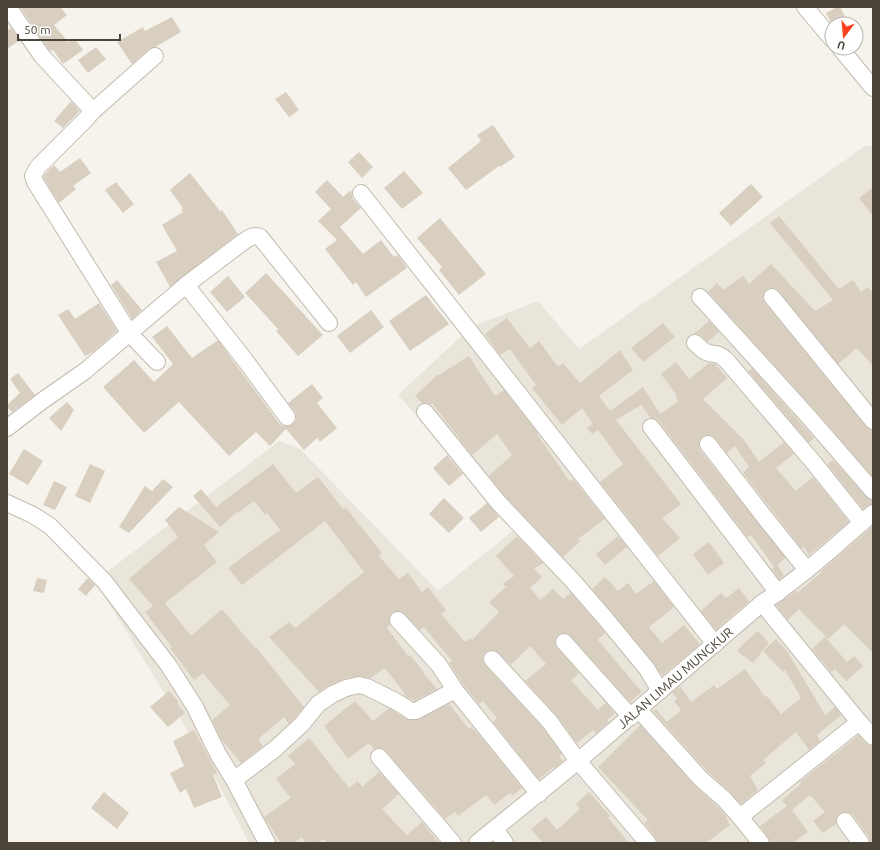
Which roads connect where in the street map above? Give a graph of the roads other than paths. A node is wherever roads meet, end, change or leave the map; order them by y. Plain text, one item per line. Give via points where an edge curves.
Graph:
1 (8, 7) edge
2 (805, 7) edge
3 (824, 30) edge
4 (155, 56) dead end
5 (847, 56) edge
6 (873, 88) edge
7 (93, 111) junction
8 (361, 193) dead end
9 (186, 285) junction
10 (700, 297) dead end
11 (772, 297) dead end
12 (329, 322) dead end
13 (130, 334) junction
14 (695, 343) dead end
15 (157, 362) dead end
16 (425, 412) dead end
17 (288, 417) dead end
18 (873, 421) edge
19 (651, 427) dead end
20 (7, 428) edge
21 (708, 444) dead end
22 (873, 491) edge
23 (7, 503) edge
24 (867, 518) edge
25 (807, 570) junction
26 (778, 593) junction
27 (762, 604) junction
28 (398, 620) dead end
29 (564, 642) dead end
30 (715, 644) junction
31 (492, 659) dead end
32 (455, 690) junction
33 (660, 691) junction
34 (635, 713) junction
35 (859, 722) junction
36 (873, 737) edge
37 (379, 757) dead end
38 (578, 762) junction
39 (234, 780) junction
40 (539, 794) junction
41 (740, 817) junction
42 (845, 821) dead end
43 (495, 829) junction
44 (267, 843) edge
45 (453, 843) edge
46 (477, 843) edge
47 (505, 843) edge
48 (648, 843) edge
49 (761, 843) edge
50 (861, 843) edge

1 - 7 street via 42,56
2 - 3 street
4 - 7 street
5 - 6 street
7 - 13 street via 38,167 33,176
8 - 30 street
9 - 12 street via 256,235
9 - 13 street
9 - 17 street
10 - 22 street
11 - 18 street
13 - 15 street
13 - 20 street via 85,371
14 - 24 street via 702,350 720,355 727,361 814,463
16 - 33 street via 498,502 572,580 647,669
19 - 26 street
21 - 25 street
23 - 39 street via 50,526 104,581 169,666 195,707
24 - 25 street, JALAN LIMAU MUNGKUR
25 - 26 street, JALAN LIMAU MUNGKUR
26 - 27 street, JALAN LIMAU MUNGKUR
27 - 30 street, JALAN LIMAU MUNGKUR
27 - 35 street
28 - 32 street via 439,665
29 - 34 street
30 - 33 street, JALAN LIMAU MUNGKUR
31 - 38 street via 550,722
32 - 39 street via 416,711 367,687 359,685 346,688 318,704 302,724 280,744
32 - 40 street
33 - 34 street, JALAN LIMAU MUNGKUR
34 - 38 street, JALAN LIMAU MUNGKUR
34 - 41 street
35 - 36 street
35 - 41 street
37 - 45 street
38 - 40 street, JALAN LIMAU MUNGKUR
38 - 48 street
39 - 44 street
40 - 43 street, JALAN LIMAU MUNGKUR
41 - 49 street
42 - 50 street
43 - 46 street, JALAN LIMAU MUNGKUR
43 - 47 street

